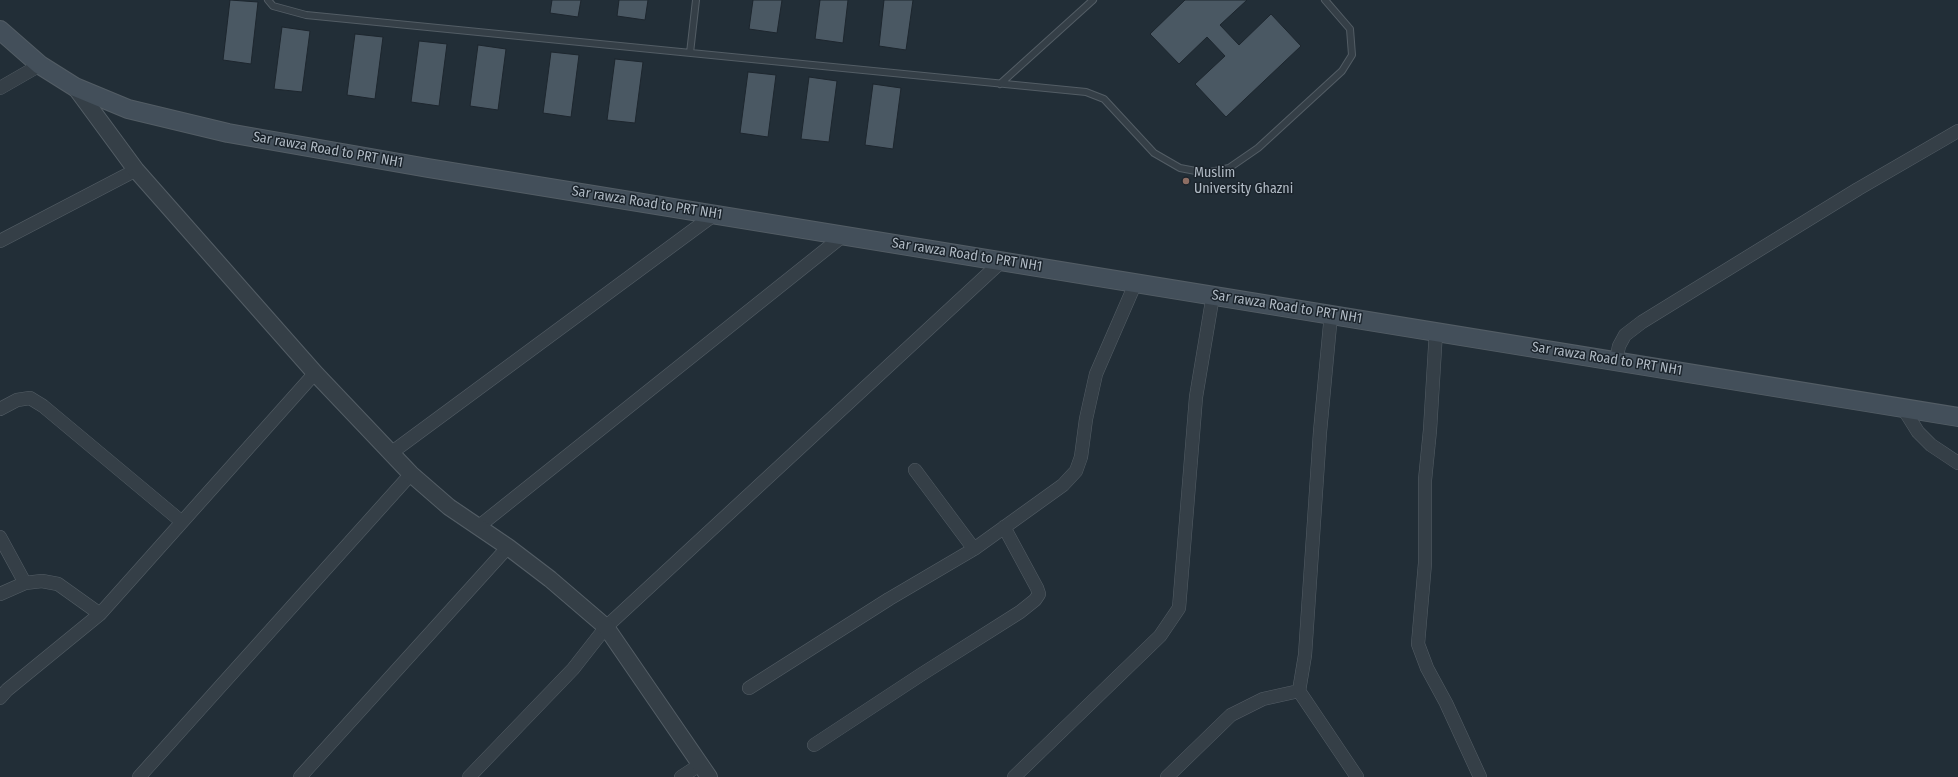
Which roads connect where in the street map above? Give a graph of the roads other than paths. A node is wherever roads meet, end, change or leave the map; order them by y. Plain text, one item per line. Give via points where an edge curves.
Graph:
1 (268, 0) edge
2 (696, 0) edge
3 (1093, 0) edge
4 (1325, 0) edge
5 (0, 30) edge
6 (690, 53) junction
7 (40, 65) junction
8 (1000, 84) junction
9 (75, 87) junction
10 (0, 88) edge
11 (1958, 131) edge
12 (136, 170) junction
13 (715, 214) junction
14 (844, 235) junction
15 (0, 241) edge
16 (1002, 261) junction
17 (1136, 282) junction
18 (1213, 295) junction
19 (1331, 314) junction
20 (1436, 331) junction
21 (1616, 361) junction
22 (314, 373) junction
23 (1903, 408) junction
24 (0, 409) edge
25 (1958, 417) edge
26 (391, 453) junction
27 (1958, 463) edge
28 (915, 470) dead end
29 (411, 474) junction
30 (182, 522) junction
31 (478, 527) junction
32 (1004, 528) junction
33 (0, 537) edge
34 (508, 547) junction
35 (974, 549) junction
36 (25, 583) junction
37 (0, 594) edge
38 (100, 614) junction
39 (606, 627) junction
40 (749, 688) dead end
41 (1299, 691) junction
42 (0, 698) edge
43 (814, 746) dead end
44 (705, 771) edge
45 (139, 777) edge
46 (300, 777) edge
47 (470, 777) edge
48 (682, 777) edge
49 (1014, 777) edge
50 (1167, 777) edge
51 (1356, 777) edge
52 (1480, 777) edge

1 - 6 lane via 273,6 306,15
2 - 6 lane
3 - 8 lane
4 - 8 lane via 1350,29 1352,55 1342,71 1264,143 1228,168 1206,173 1180,168 1154,153 1104,99 1086,92
5 - 7 main road, Sar rawza Road to PRT NH1
6 - 8 lane
7 - 9 main road, Sar rawza Road to PRT NH1
7 - 10 street
9 - 12 street
9 - 13 main road, Sar rawza Road to PRT NH1 via 128,109 228,133
11 - 21 street via 1858,189 1642,322 1625,335 1619,346
12 - 15 street
12 - 22 street
13 - 14 main road, Sar rawza Road to PRT NH1
13 - 26 street
14 - 16 main road, Sar rawza Road to PRT NH1
14 - 31 street
16 - 17 main road, Sar rawza Road to PRT NH1
16 - 39 street
17 - 18 main road, Sar rawza Road to PRT NH1
17 - 32 street via 1096,374 1081,457 1076,471 1063,485
18 - 19 main road, Sar rawza Road to PRT NH1
18 - 49 street via 1196,397 1179,608 1168,626 1151,645
19 - 20 main road, Sar rawza Road to PRT NH1
19 - 41 street via 1305,655
20 - 21 main road, Sar rawza Road to PRT NH1
20 - 52 street via 1425,480 1425,563 1418,644
21 - 23 main road, Sar rawza Road to PRT NH1
22 - 26 street
22 - 30 street
23 - 25 main road, Sar rawza Road to PRT NH1
23 - 27 street via 1918,432 1931,445
24 - 30 street via 17,400 30,398 43,406
26 - 29 street
28 - 35 street
29 - 31 street via 449,508
29 - 45 street
30 - 38 street
31 - 34 street
32 - 35 street
32 - 43 street via 1037,588 1039,594 1035,600
33 - 36 street
34 - 39 street via 550,578
34 - 46 street
35 - 40 street via 889,599
36 - 37 street
36 - 38 street via 42,581 58,584
38 - 42 street
39 - 44 street
39 - 47 street via 573,670
41 - 50 street via 1263,699 1231,715
41 - 51 street
44 - 48 street

